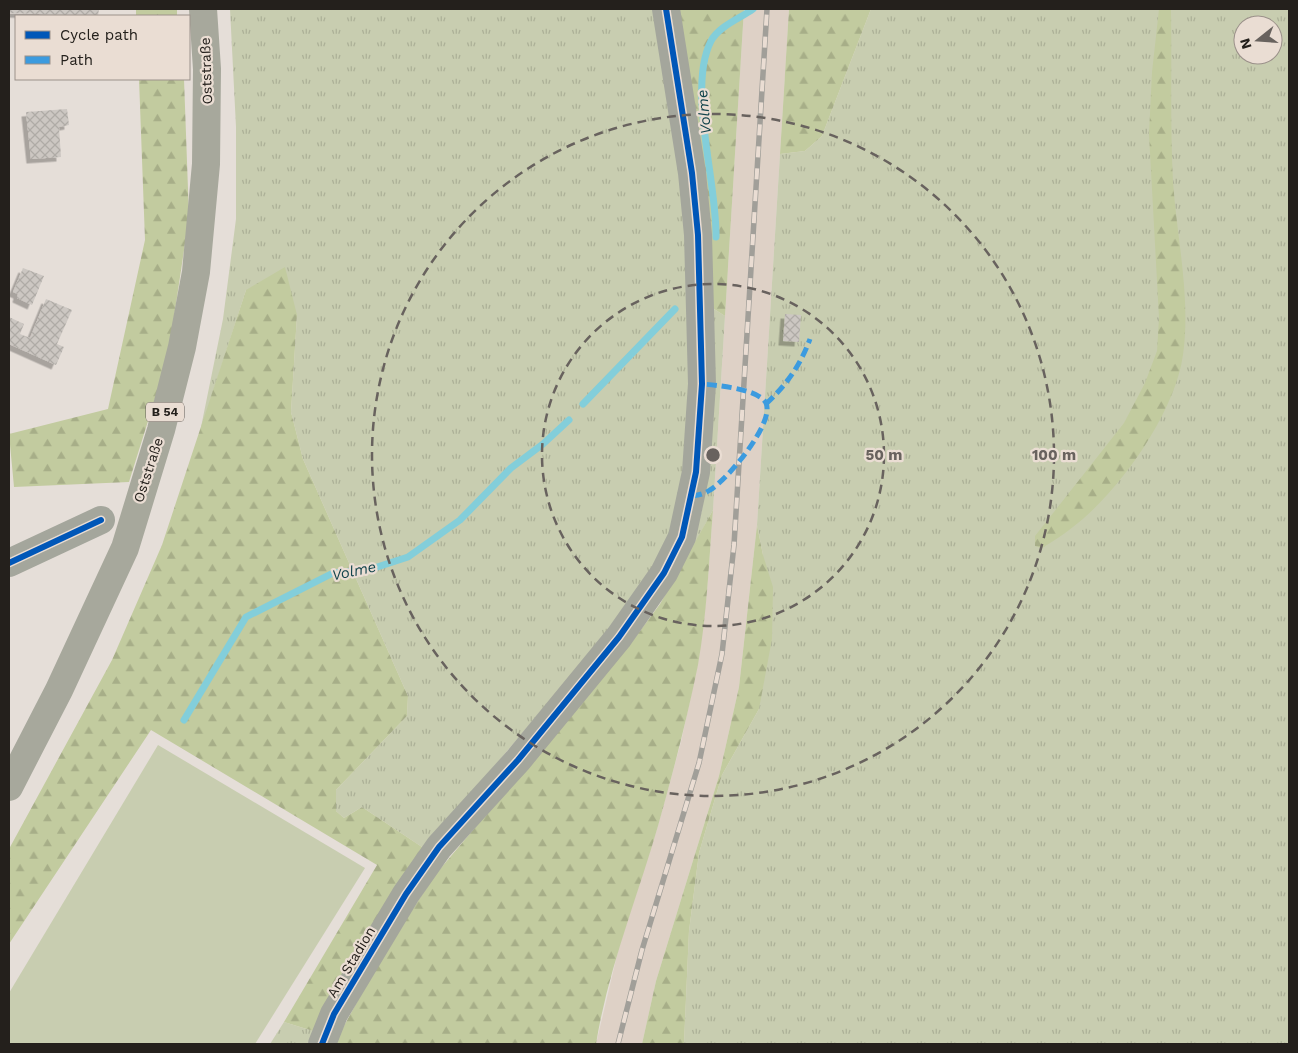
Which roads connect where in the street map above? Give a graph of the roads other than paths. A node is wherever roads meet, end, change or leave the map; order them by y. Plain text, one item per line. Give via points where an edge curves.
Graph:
1 (203, 9) edge
2 (666, 9) edge
3 (101, 520) dead end
4 (9, 563) edge
5 (9, 787) edge
6 (322, 1044) edge

1 - 5 main road, Oststraße / B 54 via 207,69 206,164 196,272 182,347 125,548 63,682
2 - 6 street, Am Stadion via 698,235 702,384 696,472 682,537 664,573 619,637 518,760 439,848 406,894 334,1014
3 - 4 street

